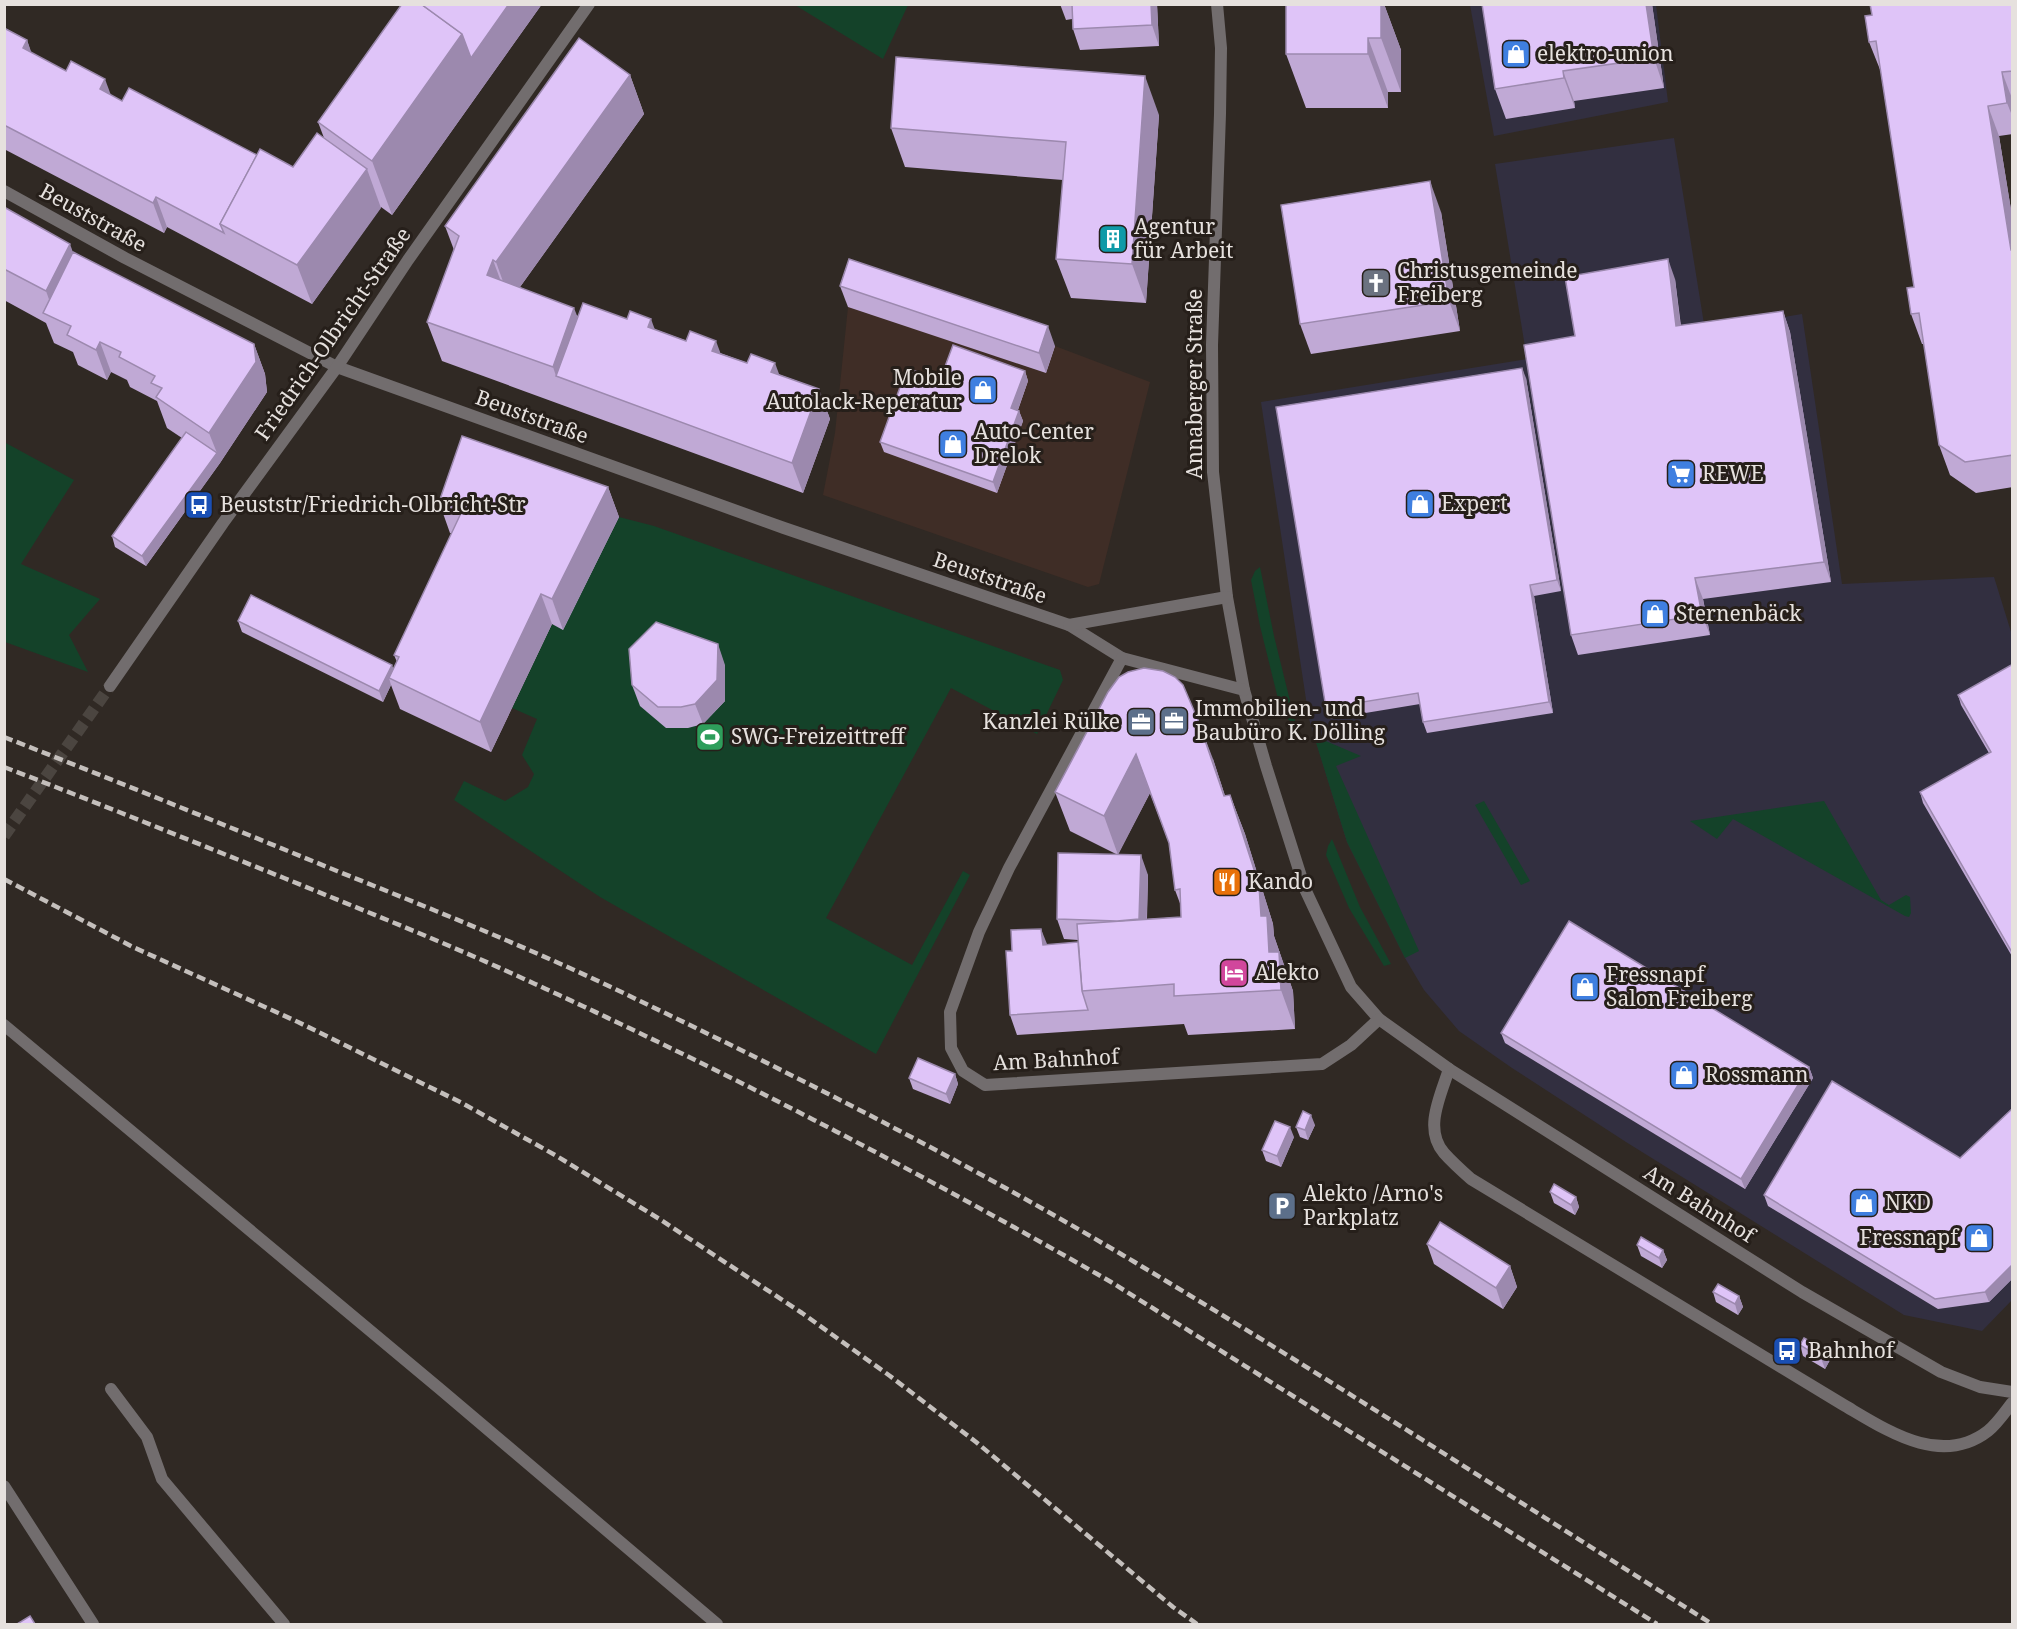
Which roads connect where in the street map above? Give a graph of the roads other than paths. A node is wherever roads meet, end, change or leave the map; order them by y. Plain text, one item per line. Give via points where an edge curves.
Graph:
1 (589, 4) edge
2 (1216, 4) edge
3 (4, 191) edge
4 (337, 368) junction
5 (1227, 597) junction
6 (1069, 625) junction
7 (1122, 658) junction
8 (110, 686) tunnel mouth
9 (1244, 690) junction
10 (1379, 1019) junction
11 (4, 1025) edge
12 (1449, 1069) junction
13 (111, 1389) dead end
14 (2013, 1392) edge
15 (2013, 1403) edge
16 (4, 1486) edge
17 (93, 1624) edge
18 (284, 1624) edge
19 (717, 1624) edge

1 - 4 street, Friedrich-Olbricht-Straße via 408,260
2 - 5 street, Annaberger Straße via 1221,48 1212,345 1213,472
3 - 4 street, Beuststraße
4 - 6 street, Beuststraße
4 - 8 street, Friedrich-Olbricht-Straße
5 - 6 street, Beuststraße
5 - 9 street, Annaberger Straße
6 - 7 street, Beuststraße
7 - 9 street, Beuststraße
7 - 10 street, Am Bahnhof via 1009,867 979,932 950,1012 951,1048 963,1071 985,1084 1322,1064 1351,1045
9 - 10 street, Am Bahnhof via 1305,889 1351,987
10 - 12 street, Am Bahnhof
11 - 19 street
12 - 14 street, Am Bahnhof via 1802,1292 1941,1372 1980,1387
12 - 15 street via 1433,1120 1436,1136 1443,1151 1471,1179 1842,1404 1900,1437 1936,1447 1965,1443 1988,1431
13 - 18 street via 147,1437 162,1479
16 - 17 street

